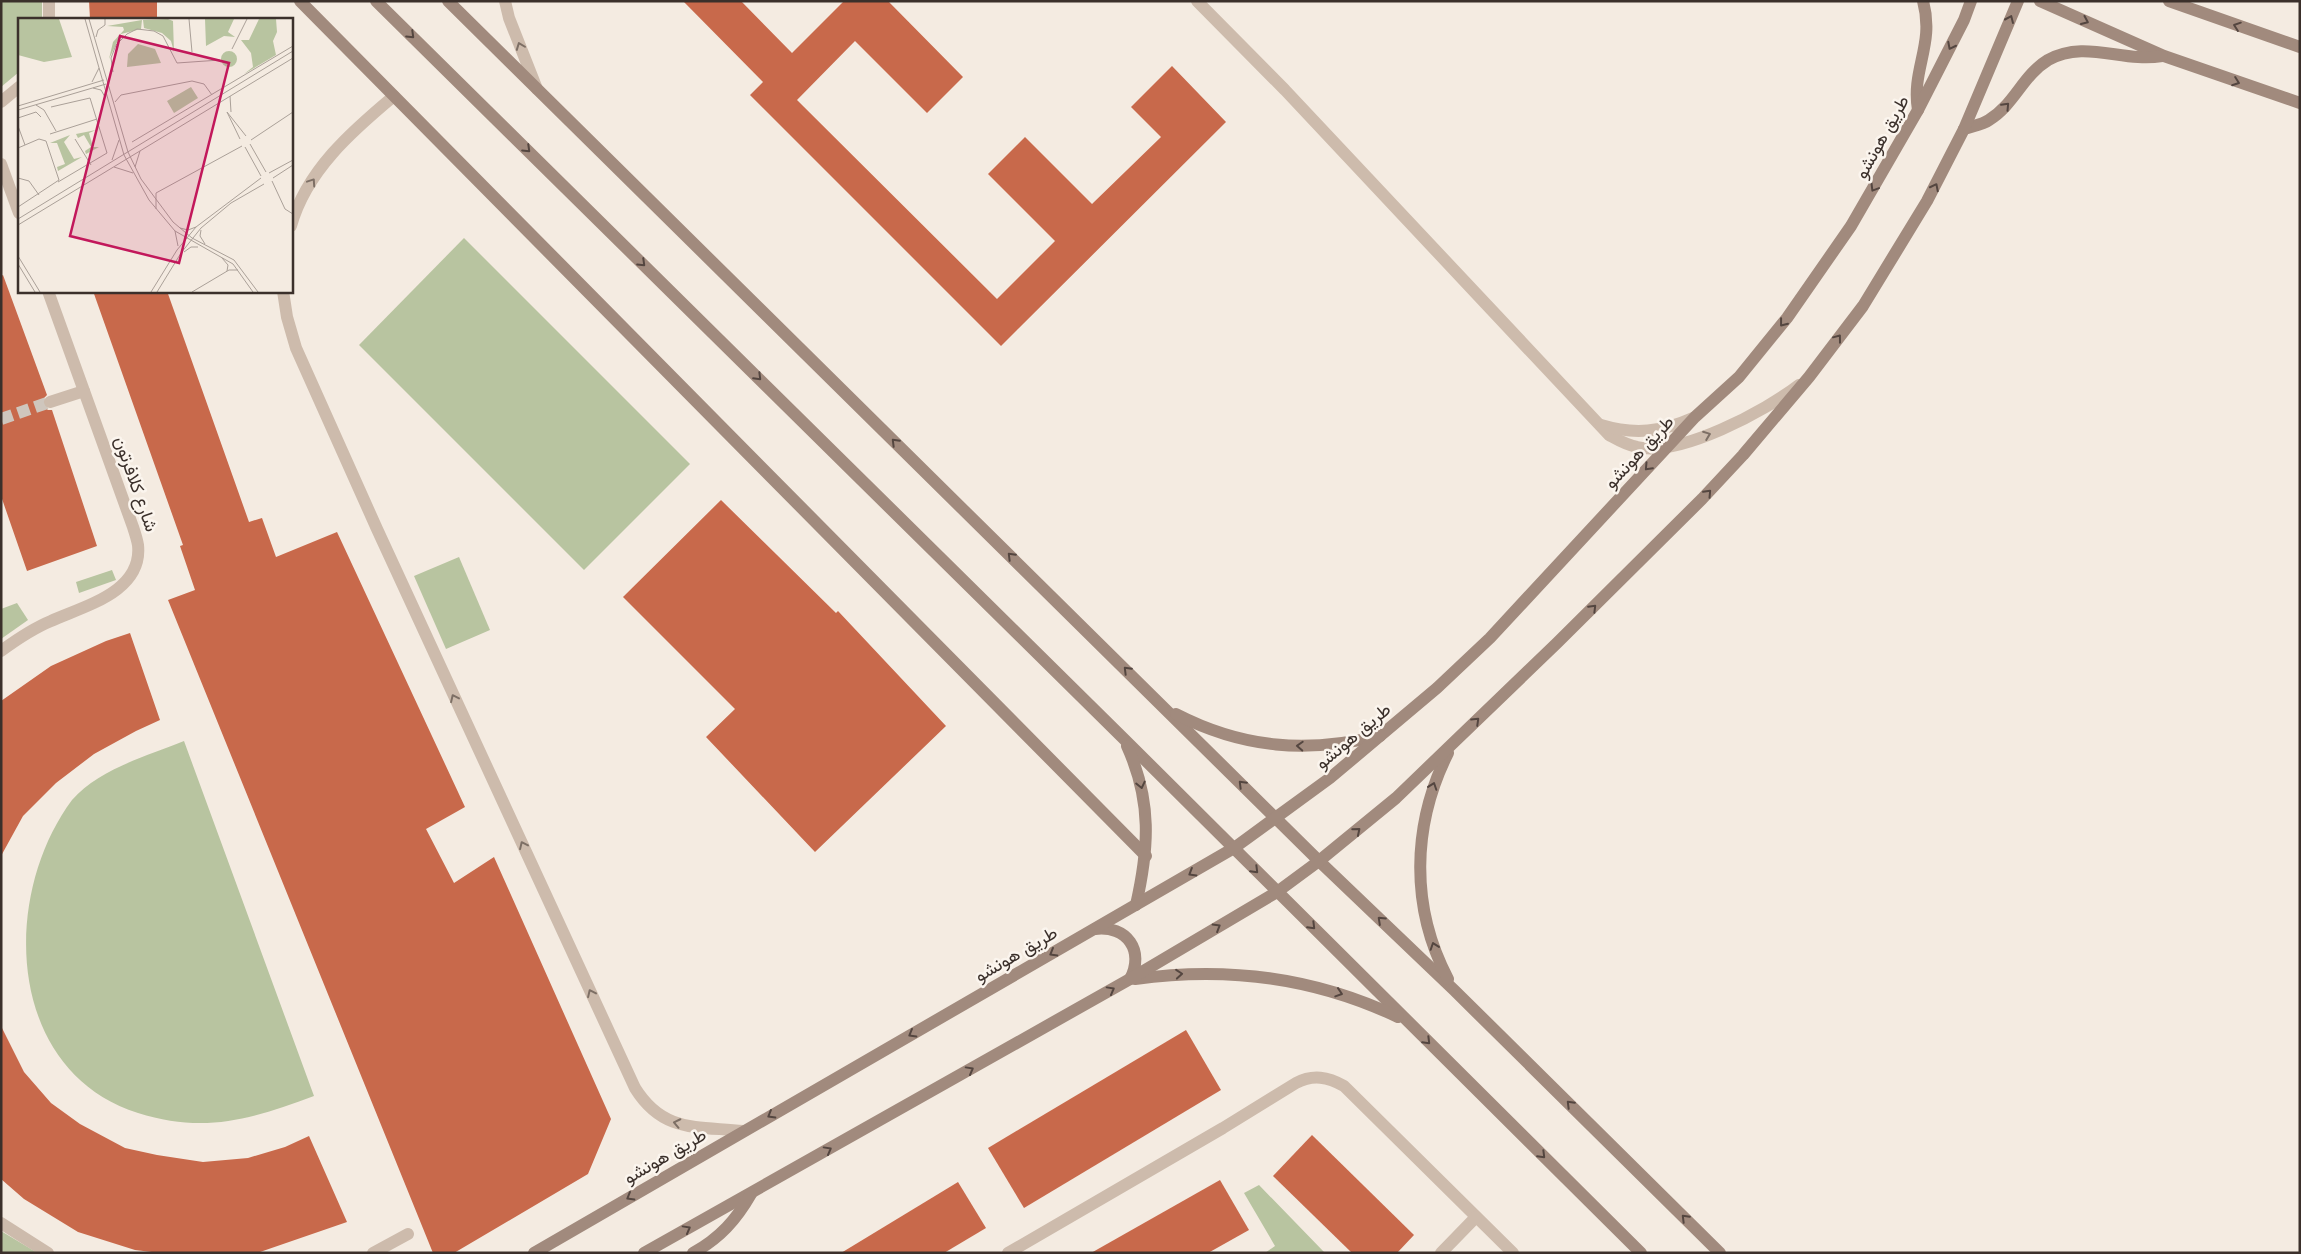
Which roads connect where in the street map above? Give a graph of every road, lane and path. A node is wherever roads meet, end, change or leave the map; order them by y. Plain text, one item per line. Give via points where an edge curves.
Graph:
1 (49, 1) edge
2 (300, 1) edge
3 (376, 1) edge
4 (448, 1) edge
5 (506, 1) edge
6 (1197, 1) edge
7 (1923, 1) edge
8 (1971, 1) edge
9 (2018, 1) edge
10 (2040, 1) edge
11 (2169, 1) edge
12 (2183, 5) edge
13 (49, 18) edge
14 (2300, 47) edge
15 (2164, 56) junction
16 (18, 88) edge
17 (537, 89) junction
18 (394, 96) junction
19 (1, 102) edge
20 (2300, 103) edge
21 (1918, 110) junction
22 (1964, 129) junction
23 (1, 164) edge
24 (18, 210) edge
25 (292, 224) edge
26 (48, 292) edge
27 (283, 292) edge
28 (1809, 377) junction
29 (84, 391) junction
30 (50, 402) tunnel mouth
31 (1695, 417) junction
32 (1597, 424) junction
33 (1668, 446) junction
34 (1, 651) edge
35 (1166, 708) junction
36 (1382, 736) junction
37 (1124, 739) junction
38 (1452, 744) junction
39 (1277, 819) junction
40 (1234, 848) junction
41 (1146, 856) junction
42 (1319, 862) junction
43 (1277, 892) junction
44 (1136, 905) junction
45 (1095, 929) junction
46 (1130, 979) junction
47 (1454, 990) junction
48 (1407, 1021) junction
49 (743, 1131) junction
50 (751, 1194) junction
51 (1476, 1217) junction
52 (1, 1223) edge
53 (408, 1234) dead end
54 (539, 1252) edge
55 (48, 1253) edge
56 (372, 1253) edge
57 (644, 1253) edge
58 (693, 1253) edge
59 (1008, 1253) edge
60 (1441, 1253) edge
61 (1513, 1253) edge
62 (1642, 1253) edge
63 (1720, 1253) edge

1 - 13 street
2 - 18 street
3 -> 37 street
4 - 17 street
17 -> 5 street
6 - 32 street via 1292,97
7 - 21 street via 1928,27 1916,87
8 -> 21 street, طريق هونشو
22 -> 9 street
10 -> 15 street
11 - 12 street
14 -> 12 street
15 -> 20 street
22 -> 15 street via 1987,122 2000,113 2035,70 2069,52 2097,50 2139,57
16 - 19 street
35 -> 17 street
25 -> 18 street via 308,186 333,152
18 - 41 street
21 -> 31 street, طريق هونشو via 1820,273 1764,348
28 -> 22 street via 1863,306 1928,201
23 - 24 street
26 - 29 street, شارع كلافرتون
49 -> 27 street via 672,1123 656,1115 635,1088 296,348 286,318
33 -> 28 street via 1699,438 1757,413
38 -> 28 street via 1702,500
29 - 30 street
29 - 34 street, شارع كلافرتون via 133,526 138,546 137,560 132,573 113,593 48,622
31 - 32 street via 1657,431 1616,430
31 - 33 street, طريق هونشو
32 - 33 street via 1622,443 1638,448
33 -> 36 street, طريق هونشو via 1490,638
36 -> 35 street via 1346,744 1271,745 1234,738
39 -> 35 street
36 - 39 street, طريق هونشو
37 - 40 street
37 -> 41 street via 1134,761 1146,808
42 -> 38 street via 1396,798
47 -> 38 street via 1428,931 1419,867 1428,803
39 - 40 street, طريق هونشو
39 - 42 street
40 -> 43 street
40 -> 44 street, طريق هونشو
41 - 44 street
42 - 43 street
47 -> 42 street
46 -> 43 street
43 -> 48 street
44 - 45 street, طريق هونشو
45 - 46 street via 1115,930 1130,942 1136,961
45 -> 49 street, طريق هونشو
46 -> 48 street via 1216,972 1272,977 1337,992
50 -> 46 street
63 -> 47 street
48 -> 62 street
49 -> 54 street, طريق هونشو
57 -> 50 street
50 - 58 street via 729,1227 713,1242
51 - 59 street via 1344,1086 1315,1077 1296,1083
51 - 60 street
51 - 61 street
52 - 55 street
53 - 56 street

